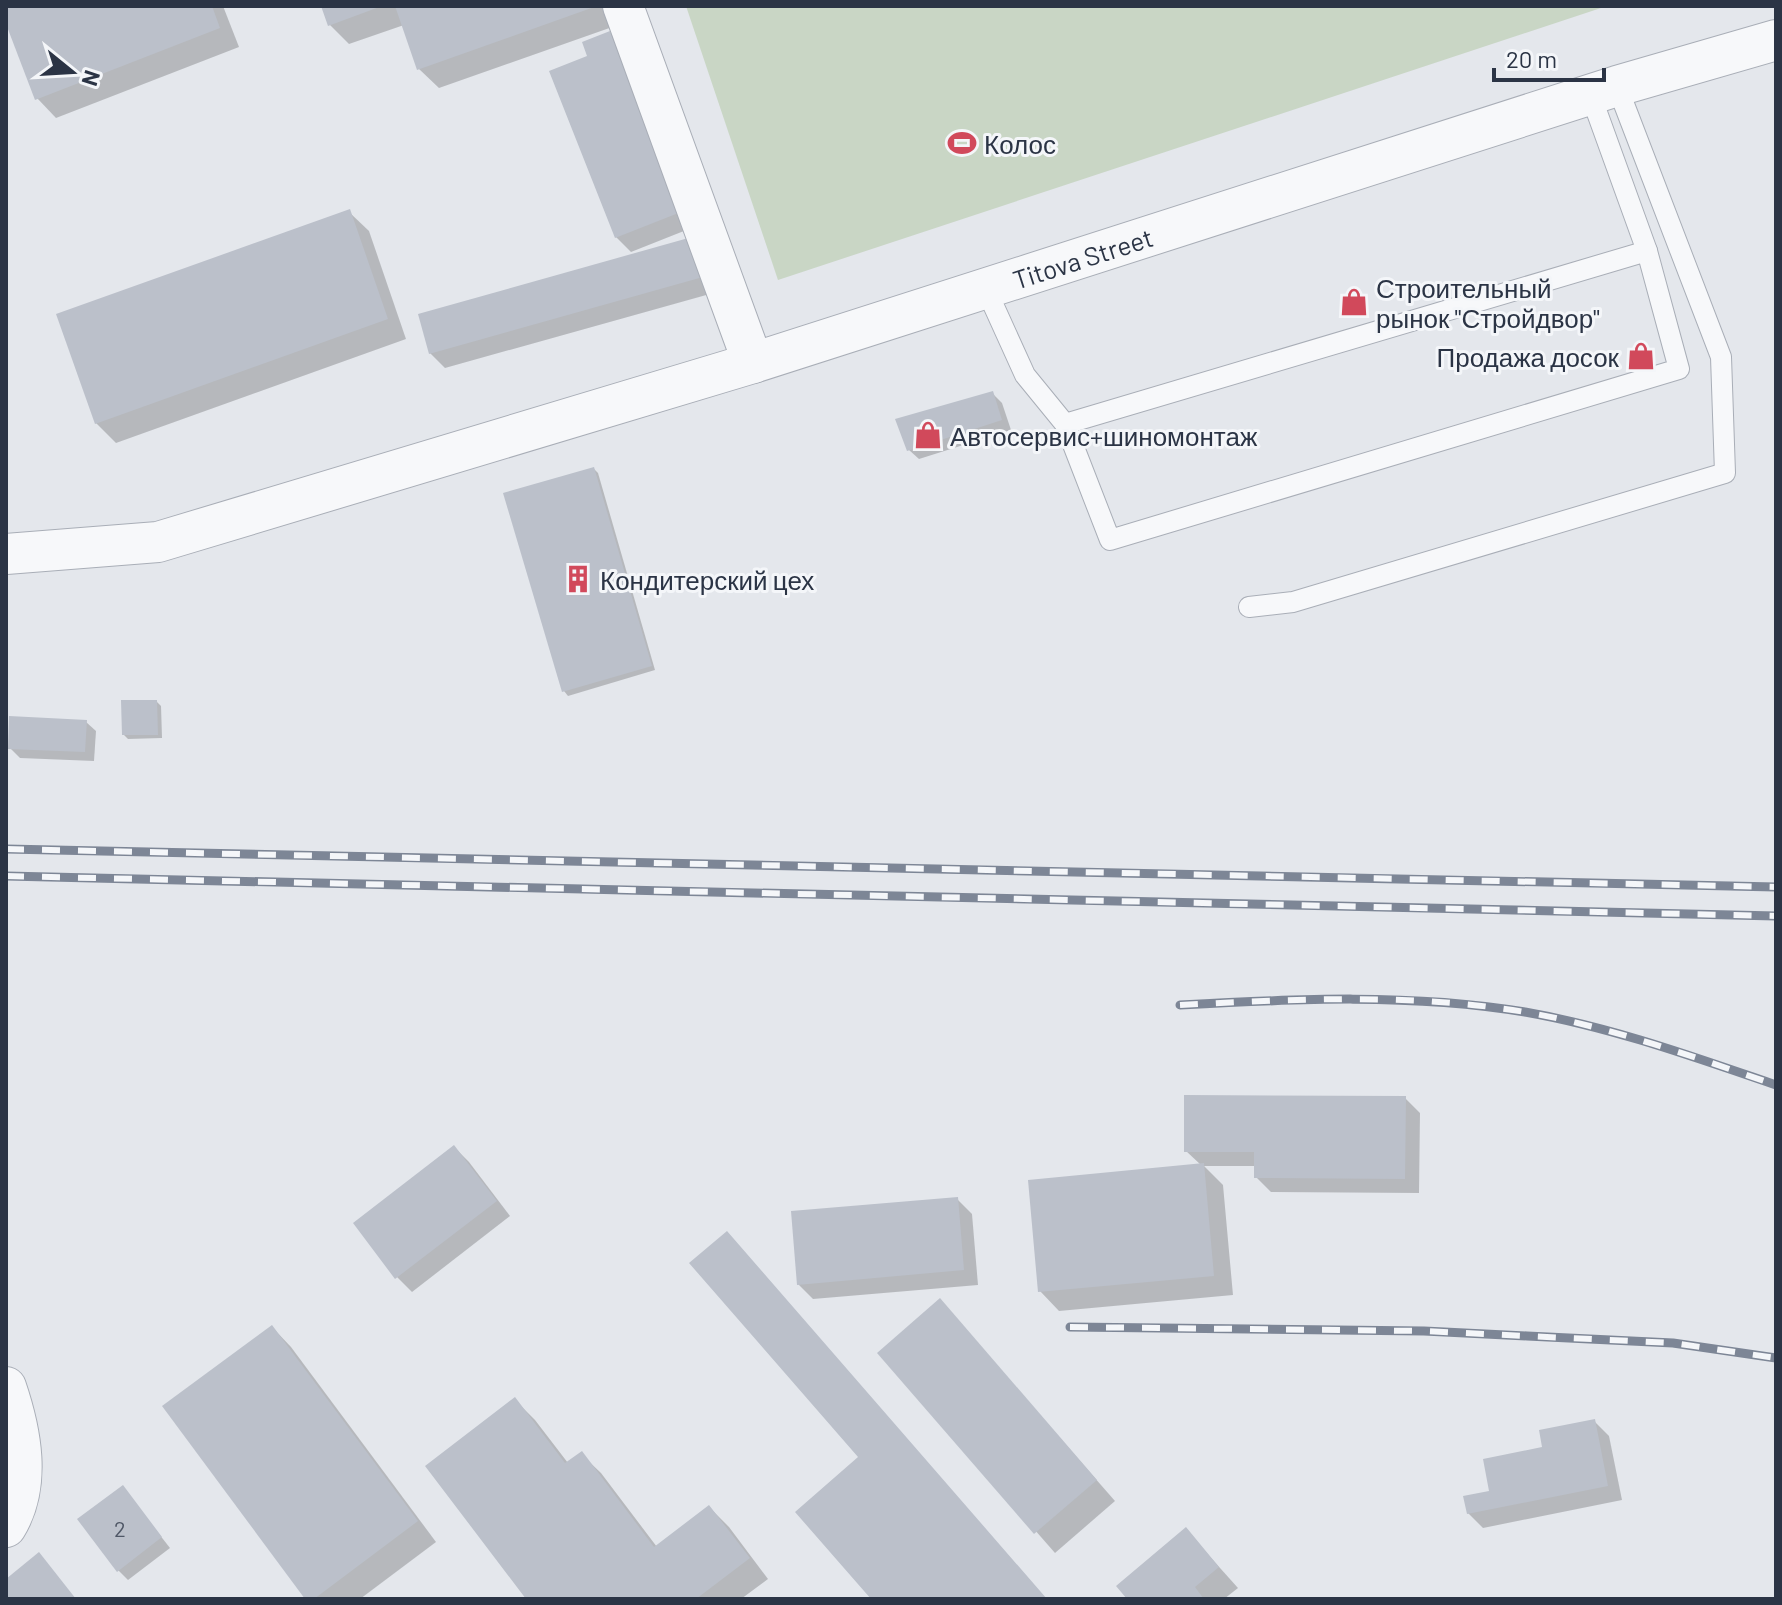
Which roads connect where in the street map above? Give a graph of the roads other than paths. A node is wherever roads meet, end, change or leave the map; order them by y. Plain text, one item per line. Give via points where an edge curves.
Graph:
1 (623, 6) edge
2 (1776, 40) edge
3 (1604, 91) junction
4 (1647, 251) junction
5 (986, 289) junction
6 (753, 363) junction
7 (1065, 424) junction
8 (6, 554) edge
9 (1249, 607) dead end
10 (6, 1387) edge
11 (6, 1527) edge

1 - 6 street
2 - 3 street, Titova Street
3 - 4 lane
3 - 5 street, Titova Street
3 - 9 lane via 1721,357 1725,473 1293,602
4 - 7 lane
4 - 7 lane via 1679,369 1110,540
5 - 6 street, Titova Street
5 - 7 lane via 1025,375
6 - 8 street, Titova Street via 158,542
10 - 11 street via 18,1422 22,1478

